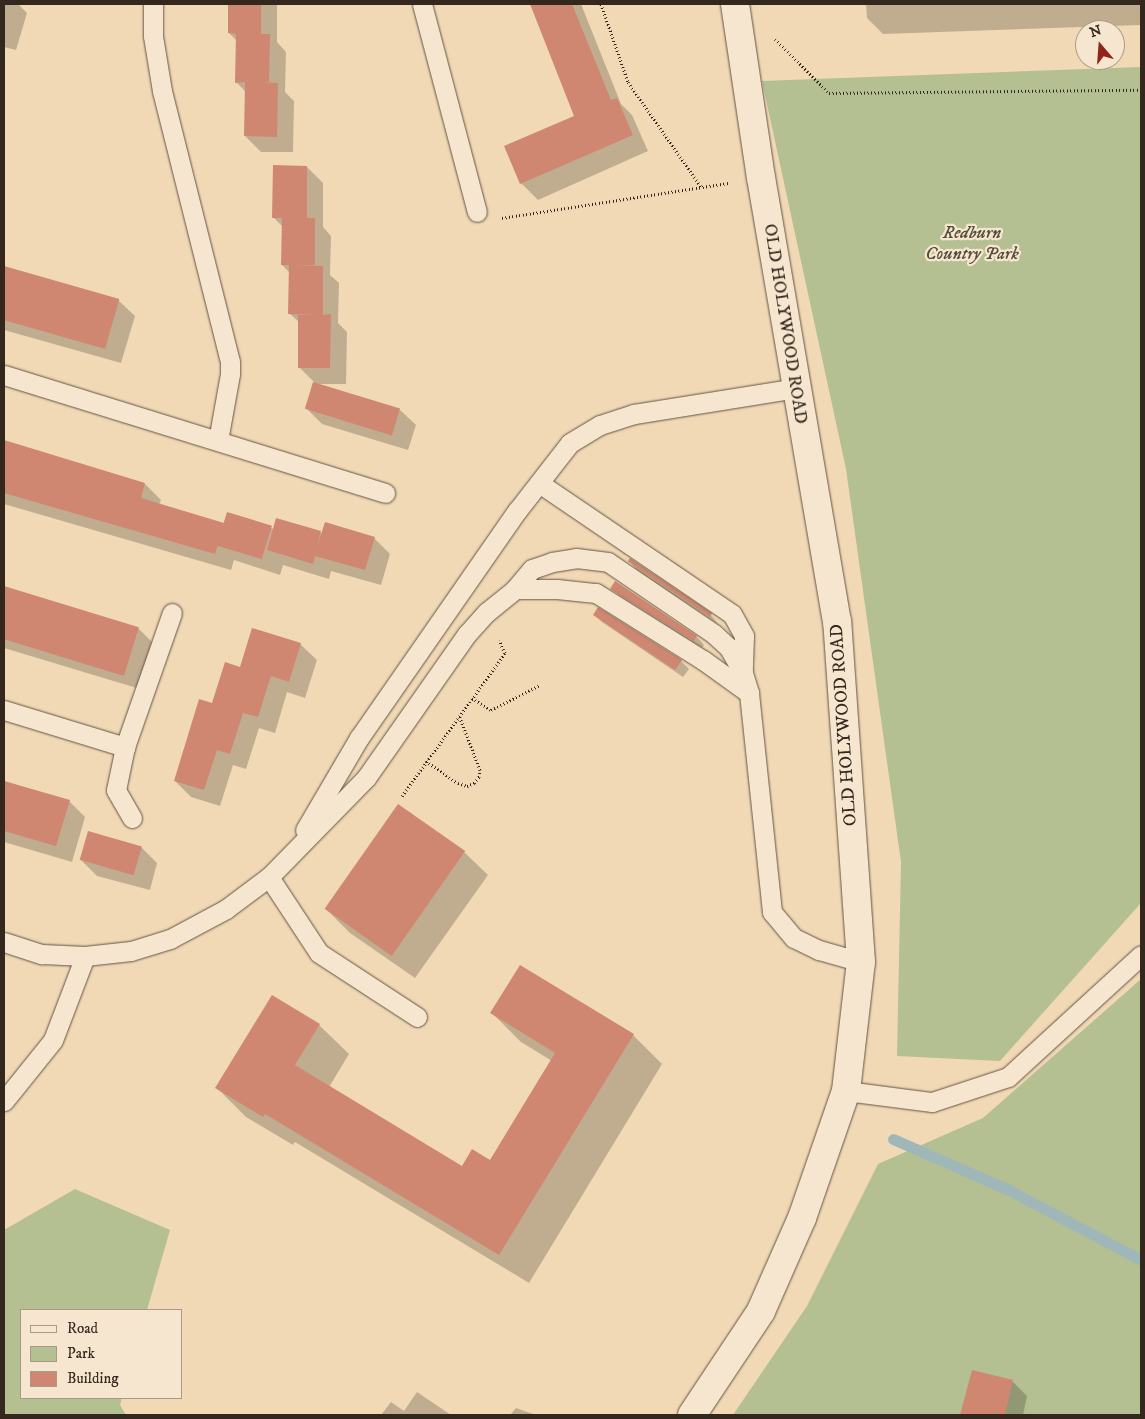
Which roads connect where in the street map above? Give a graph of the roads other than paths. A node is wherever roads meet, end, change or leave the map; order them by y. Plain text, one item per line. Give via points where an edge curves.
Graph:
1 (153, 4) edge
2 (422, 4) edge
3 (736, 4) edge
4 (477, 212) road end
5 (4, 375) edge
6 (796, 388) junction
7 (218, 441) junction
8 (539, 483) junction
9 (385, 493) dead end
10 (515, 589) junction
11 (172, 613) dead end
12 (743, 672) junction
13 (749, 693) junction
14 (4, 710) edge
15 (125, 747) junction
16 (132, 818) dead end
17 (290, 855) junction
18 (269, 877) junction
19 (4, 942) edge
20 (1141, 955) edge
21 (85, 956) junction
22 (861, 962) junction
23 (417, 1017) dead end
24 (846, 1091) junction
25 (4, 1101) edge
26 (692, 1415) edge

1 - 7 lane via 153,36 162,91 230,362
2 - 4 lane
3 - 6 street, OLD HOLYWOOD ROAD
5 - 7 lane
6 - 8 lane via 634,414 600,424 570,443
6 - 22 street, OLD HOLYWOOD ROAD via 837,622
7 - 9 lane
8 - 12 lane via 732,614 744,636
8 - 17 lane via 358,738
10 - 12 lane via 532,569 552,562 576,558 608,562 714,634 729,648
10 - 13 lane via 557,588 596,593
10 - 17 lane via 467,634 366,778
11 - 15 lane
12 - 13 lane
13 - 22 lane via 772,912 794,938 819,950
14 - 15 lane
15 - 16 lane via 116,790
17 - 18 lane
18 - 21 lane via 226,909 170,939 131,951
18 - 23 lane via 319,952
19 - 21 lane via 42,954
20 - 24 lane via 1008,1077 932,1102
21 - 25 lane via 53,1040
22 - 24 street, OLD HOLYWOOD ROAD
24 - 26 street, OLD HOLYWOOD ROAD via 802,1218 761,1310

